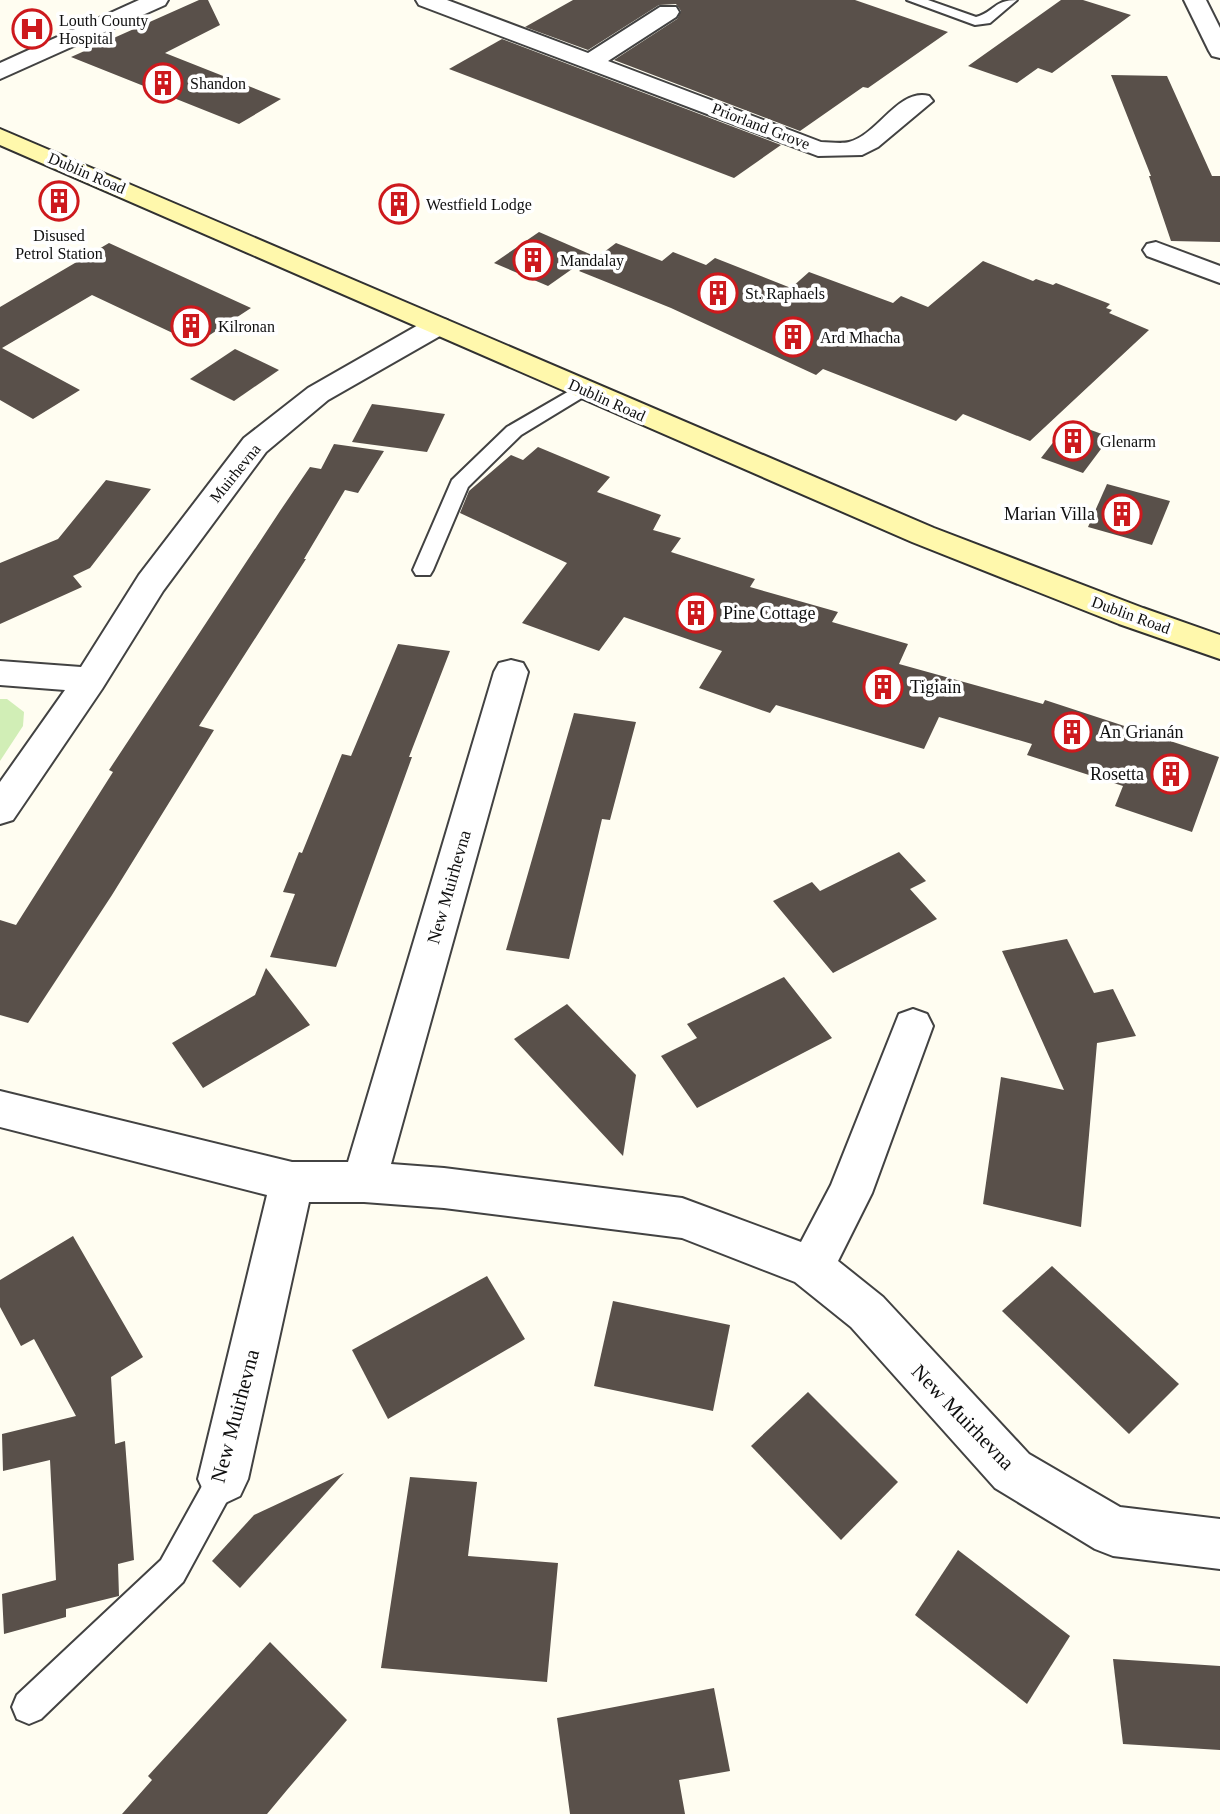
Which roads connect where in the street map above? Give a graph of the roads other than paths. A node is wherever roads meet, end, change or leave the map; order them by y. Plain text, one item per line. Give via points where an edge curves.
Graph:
1 (157, 0) edge
2 (427, 0) edge
3 (914, 0) edge
4 (1010, 0) edge
5 (1195, 0) edge
6 (668, 12) dead end
7 (1218, 41) edge
8 (592, 61) junction
9 (0, 72) edge
10 (921, 101) dead end
11 (0, 136) edge
12 (1156, 250) dead end
13 (1220, 275) edge
14 (437, 326) junction
15 (583, 389) junction
16 (424, 570) dead end
17 (1220, 647) edge
18 (511, 672) dead end
19 (0, 673) edge
20 (90, 680) junction
21 (0, 810) edge
22 (914, 1026) dead end
23 (0, 1109) edge
24 (292, 1182) junction
25 (364, 1182) junction
26 (811, 1267) junction
27 (223, 1479) joint
28 (1220, 1544) edge
29 (29, 1707) dead end

1 - 9 street
2 - 8 street, Priorland Grove
3 - 4 lane via 985,20
5 - 7 street
6 - 8 street
8 - 10 street, Priorland Grove via 818,149 853,150
11 - 14 main road, Dublin Road
12 - 13 street
14 - 15 main road, Dublin Road
14 - 20 street, Muirhevna via 318,394 255,445 151,583
15 - 16 lane via 514,430 459,484
15 - 17 main road, Dublin Road via 968,554
18 - 25 street, New Muirhevna
19 - 20 street
20 - 21 street, Muirhevna
22 - 26 street via 850,1193
23 - 24 street, New Muirhevna
24 - 25 street, New Muirhevna
24 - 27 street, New Muirhevna
25 - 26 street, New Muirhevna via 682,1218
26 - 28 street, New Muirhevna via 867,1312 1012,1471 1113,1531
27 - 29 lane, New Muirhevna via 172,1571

